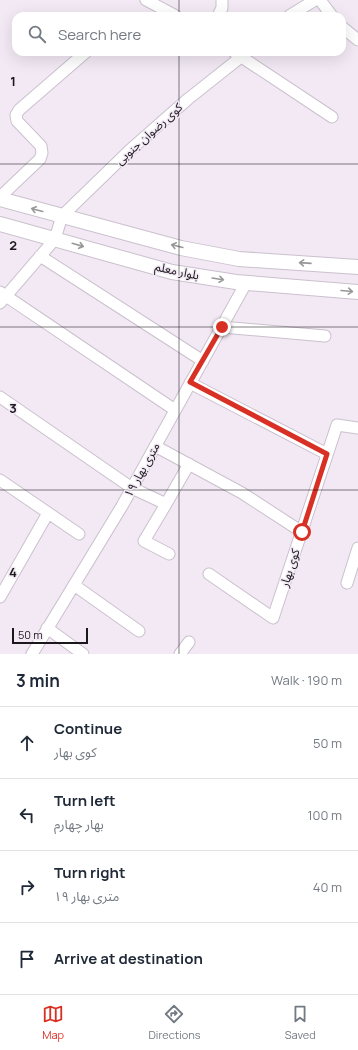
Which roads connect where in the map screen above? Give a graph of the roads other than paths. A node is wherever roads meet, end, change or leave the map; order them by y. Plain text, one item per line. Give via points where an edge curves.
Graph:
1 (146, 0) edge
2 (222, 0) edge
3 (315, 0) edge
4 (320, 0) edge
5 (168, 12) edge
6 (220, 12) edge
7 (296, 12) edge
8 (329, 12) edge
9 (346, 30) edge
10 (358, 40) edge
11 (81, 56) edge
12 (238, 56) edge
13 (243, 56) edge
14 (332, 118) dead end
15 (0, 198) edge
16 (62, 216) junction
17 (0, 224) edge
18 (54, 239) junction
19 (40, 256) junction
20 (358, 267) edge
21 (246, 283) junction
22 (358, 292) edge
23 (2, 297) edge
24 (222, 327) junction
25 (325, 336) dead end
26 (202, 361) junction
27 (190, 382) junction
28 (0, 397) edge
29 (175, 410) junction
30 (358, 428) edge
31 (155, 446) junction
32 (327, 454) junction
33 (189, 464) junction
34 (0, 480) edge
35 (132, 488) junction
36 (166, 504) junction
37 (48, 512) junction
38 (302, 532) junction
39 (79, 534) dead end
40 (358, 548) edge
41 (169, 554) dead end
42 (209, 574) dead end
43 (347, 583) dead end
44 (74, 584) junction
45 (0, 597) edge
46 (47, 628) junction
47 (139, 632) dead end
48 (190, 642) dead end
49 (32, 654) edge
50 (83, 654) edge
51 (180, 654) edge

1 - 5 street
2 - 6 street
3 - 7 street
4 - 8 street
9 - 10 street
11 - 15 street via 16,115 17,121 41,146 42,153 40,159
12 - 16 street, کوی رضوان جنوبی via 130,150
13 - 14 street
16 -> 15 main road, بلوار معلم
16 - 18 street
20 -> 16 main road, بلوار معلم via 239,259 181,248
17 - 18 main road, بلوار معلم
18 - 19 street
18 -> 21 main road, بلوار معلم via 172,272
19 - 23 street
19 - 26 street
21 -> 22 main road, بلوار معلم
21 - 24 street, ۱۹ متری بهار
23 - 29 street
24 - 25 street
24 - 26 street, ۱۹ متری بهار
26 - 27 street, ۱۹ متری بهار
27 - 29 street, ۱۹ متری بهار
27 - 32 street
28 - 35 street
29 - 31 street, ۱۹ متری بهار
30 - 32 street, کوی بهار via 337,425
31 - 33 street
31 - 35 street, ۱۹ متری بهار
32 - 38 street, کوی بهار
33 - 36 street
33 - 38 street via 242,493
34 - 37 street
35 - 36 street
35 - 44 street, ۱۹ متری بهار
36 - 41 street via 144,542
37 - 39 street
37 - 45 street
38 - 42 street, کوی بهار via 273,618
40 - 43 street
44 - 46 street, ۱۹ متری بهار
44 - 47 street
46 - 49 street, ۱۹ متری بهار
46 - 50 street
48 - 51 street

